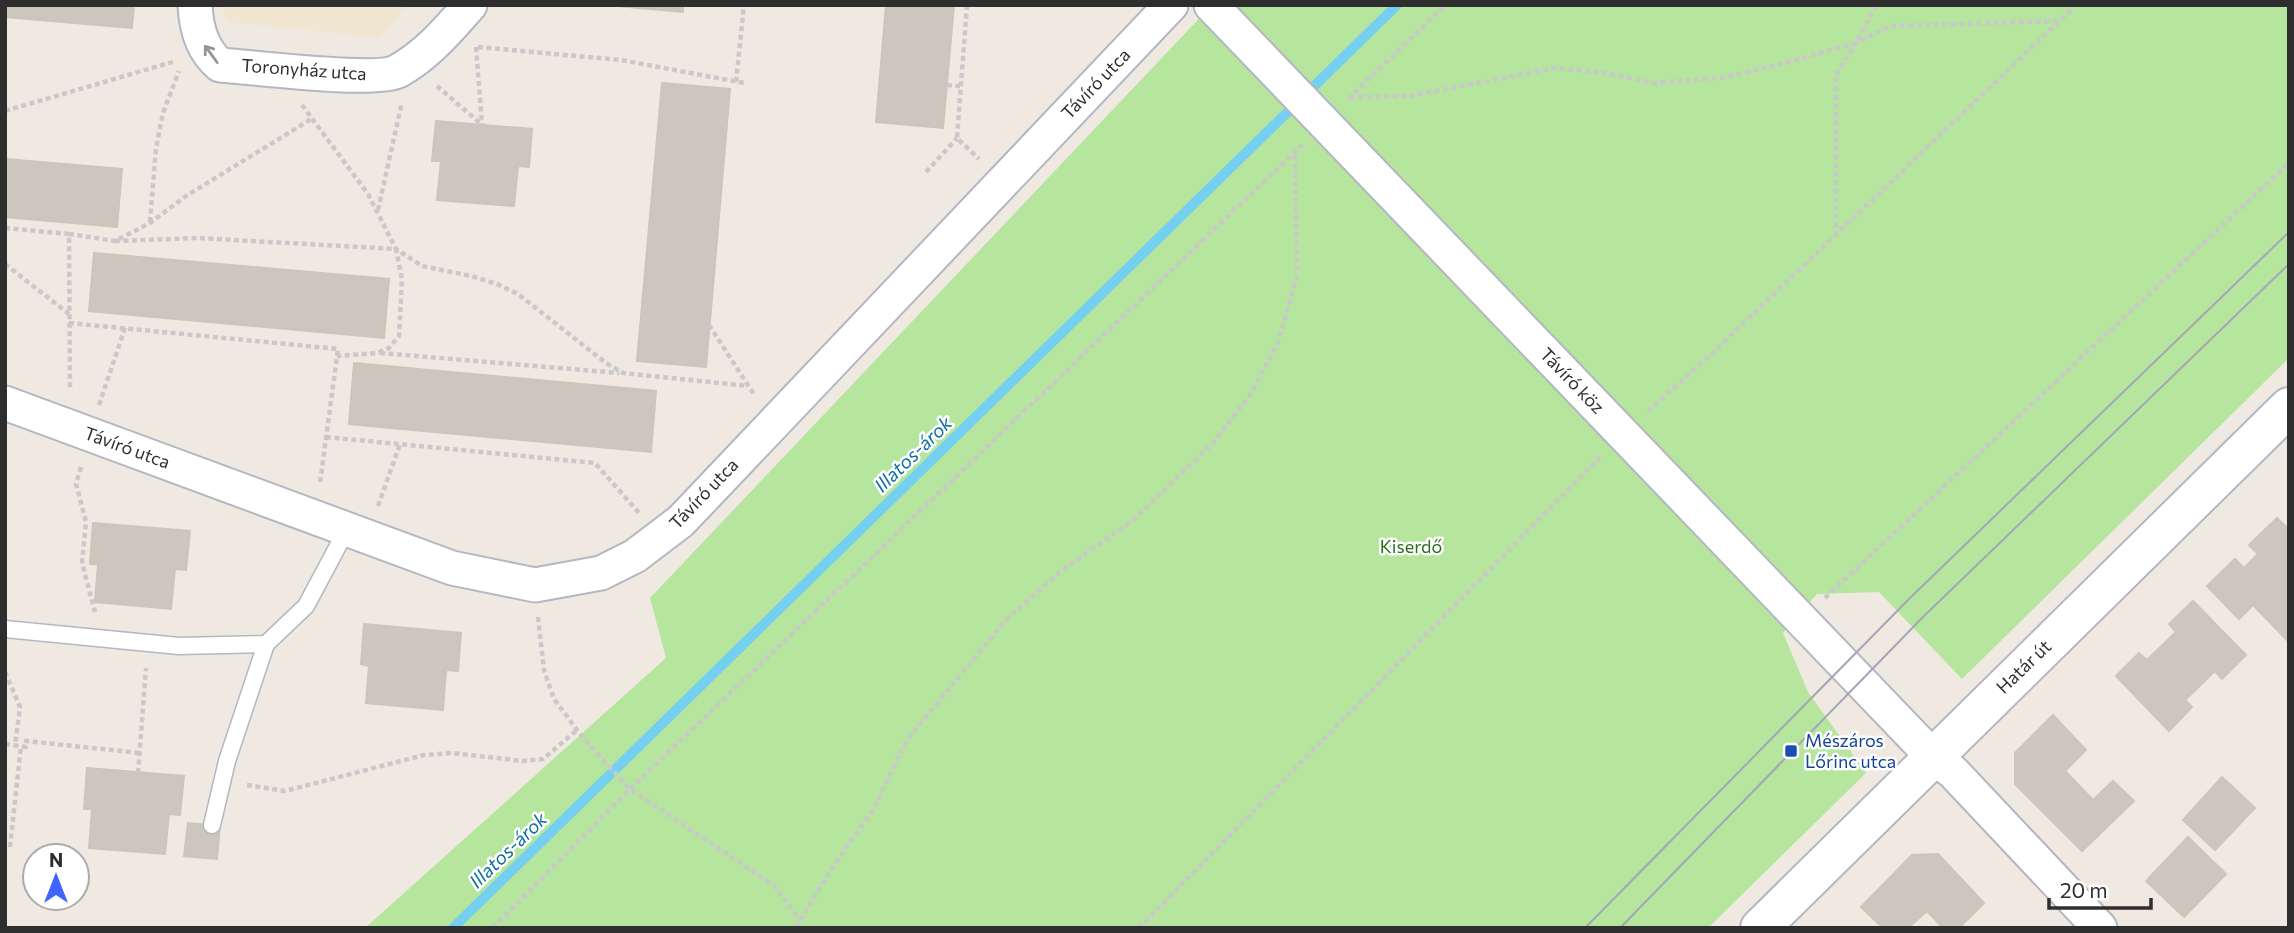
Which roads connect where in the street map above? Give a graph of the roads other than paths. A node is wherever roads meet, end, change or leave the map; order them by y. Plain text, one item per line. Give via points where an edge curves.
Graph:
1 (195, 5) edge
2 (470, 5) edge
3 (1171, 5) edge
4 (1211, 5) edge
5 (5, 403) edge
6 (2289, 407) edge
7 (357, 533) junction
8 (5, 629) edge
9 (266, 643) junction
10 (1933, 757) junction
11 (212, 825) dead end
12 (1760, 928) edge
13 (2100, 928) edge

2 -> 1 street, Toronyház utca via 421,55 396,73 363,76 220,65 198,31
3 - 7 street, Távíró utca via 681,521 635,556 601,573 535,585 452,568
4 - 10 street, Távíró köz
5 - 7 street, Távíró utca
6 - 10 main road, Határ út
7 - 9 lane via 306,606
8 - 9 lane via 179,646
9 - 11 lane via 227,761
10 - 12 main road, Határ út
10 - 13 street via 1953,772

